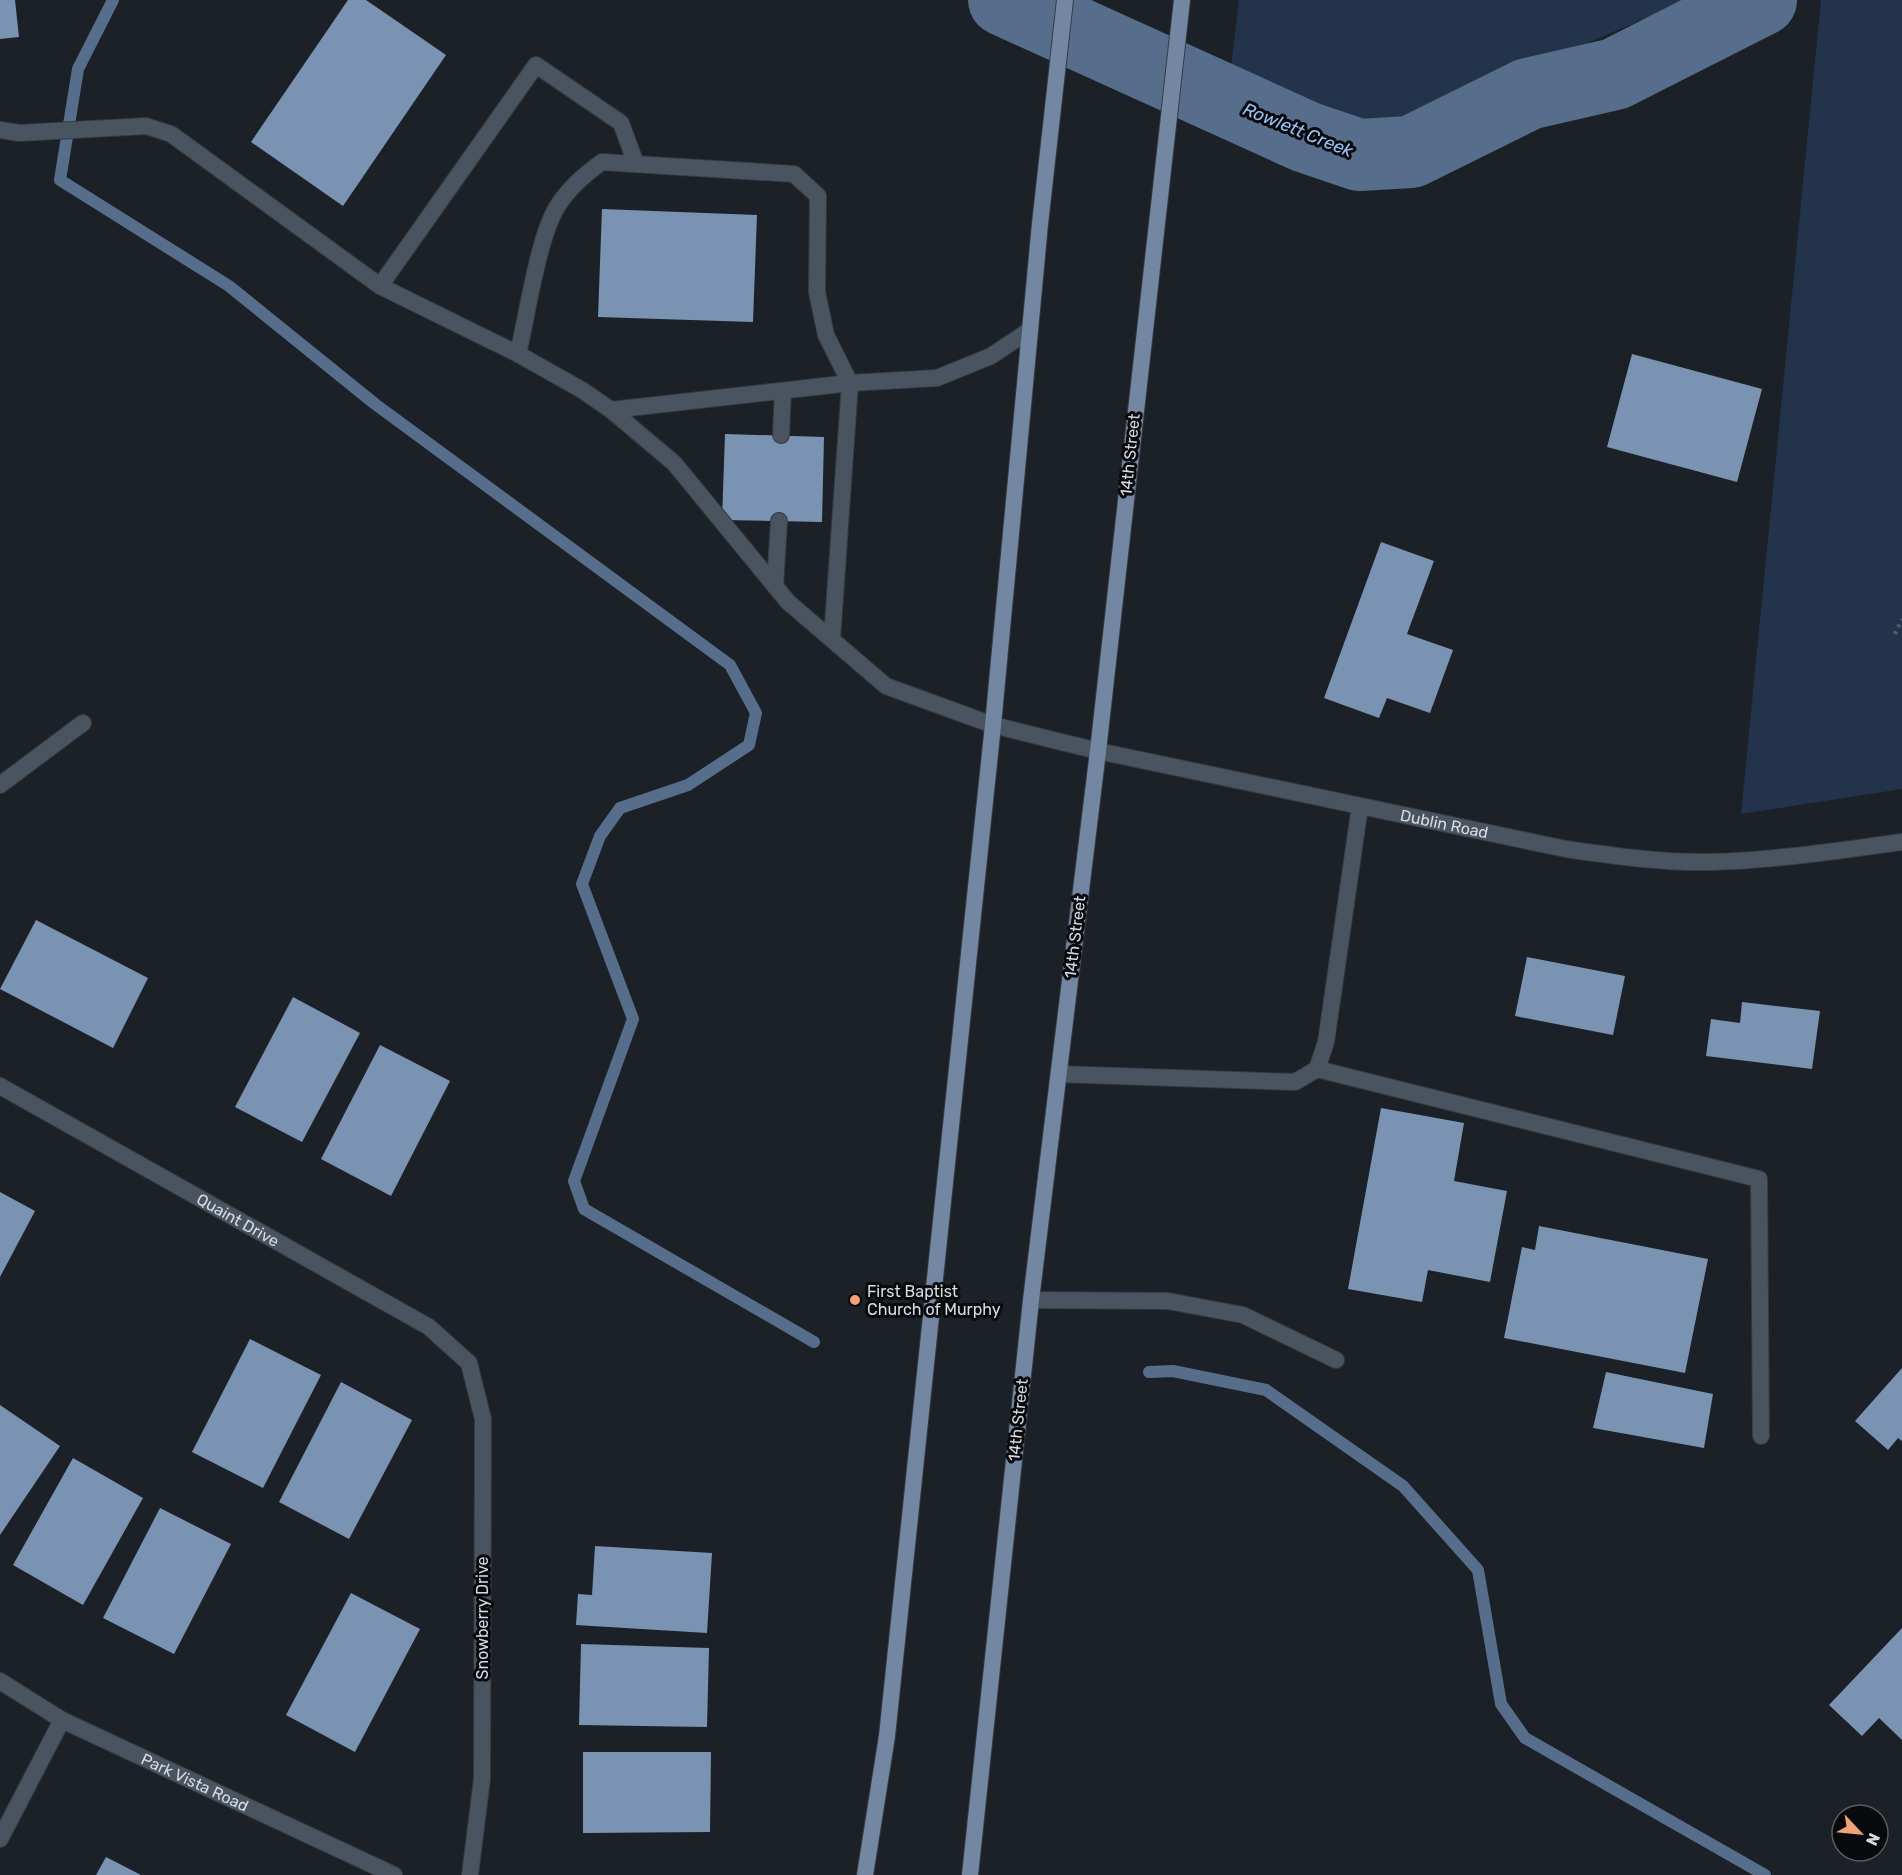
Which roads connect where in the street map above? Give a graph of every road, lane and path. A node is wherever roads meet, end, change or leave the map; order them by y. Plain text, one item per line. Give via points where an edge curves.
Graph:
1 (1065, 0) edge
2 (1182, 0) edge
3 (0, 130) edge
4 (636, 164) junction
5 (380, 286) junction
6 (1030, 330) junction
7 (518, 354) junction
8 (850, 383) junction
9 (783, 391) junction
10 (612, 410) junction
11 (781, 435) dead end
12 (779, 521) dead end
13 (775, 586) junction
14 (1902, 620) edge
15 (1895, 634) dead end
16 (832, 639) junction
17 (83, 723) dead end
18 (993, 725) junction
19 (1098, 750) junction
20 (0, 785) edge
21 (1360, 806) junction
22 (1902, 842) edge
23 (1317, 1069) junction
24 (1059, 1074) junction
25 (0, 1086) edge
26 (1031, 1300) junction
27 (1336, 1360) dead end
28 (469, 1363) joint
29 (1761, 1436) dead end
30 (0, 1681) edge
31 (62, 1720) junction
32 (0, 1839) edge
33 (394, 1875) edge
34 (470, 1875) edge
35 (865, 1875) edge
36 (970, 1875) edge

1 - 6 main road
2 - 19 main road, 14th Street
3 - 5 street, Dublin Road via 19,133 146,126 171,134
4 - 5 street via 621,123 536,65
4 - 7 street via 602,162 585,174 556,208 542,247
4 - 8 street via 794,174 818,196 817,292 826,335
5 - 7 street, Dublin Road
6 - 8 street via 991,356 937,378
6 - 18 main road
7 - 10 street, Dublin Road
8 - 9 street
8 - 16 street
9 - 10 street
9 - 11 street
10 - 13 street, Dublin Road via 674,463
12 - 13 street
13 - 16 street, Dublin Road
14 - 15 path
16 - 18 street, Dublin Road via 886,686
17 - 20 street
18 - 19 street, Dublin Road
18 - 35 main road via 888,1724
19 - 21 street, Dublin Road
19 - 24 main road, 14th Street
21 - 22 street, Dublin Road via 1566,849 1662,860 1723,861
21 - 23 street via 1326,1042
23 - 24 street via 1295,1082
23 - 29 street via 1759,1179
24 - 26 main road, 14th Street
25 - 28 street, Quaint Drive via 429,1328
26 - 27 street via 1168,1301 1244,1315
26 - 36 main road, 14th Street
28 - 34 street, Snowberry Drive via 483,1419 482,1779
30 - 31 street, Park Vista Road
31 - 32 street
31 - 33 street, Park Vista Road

